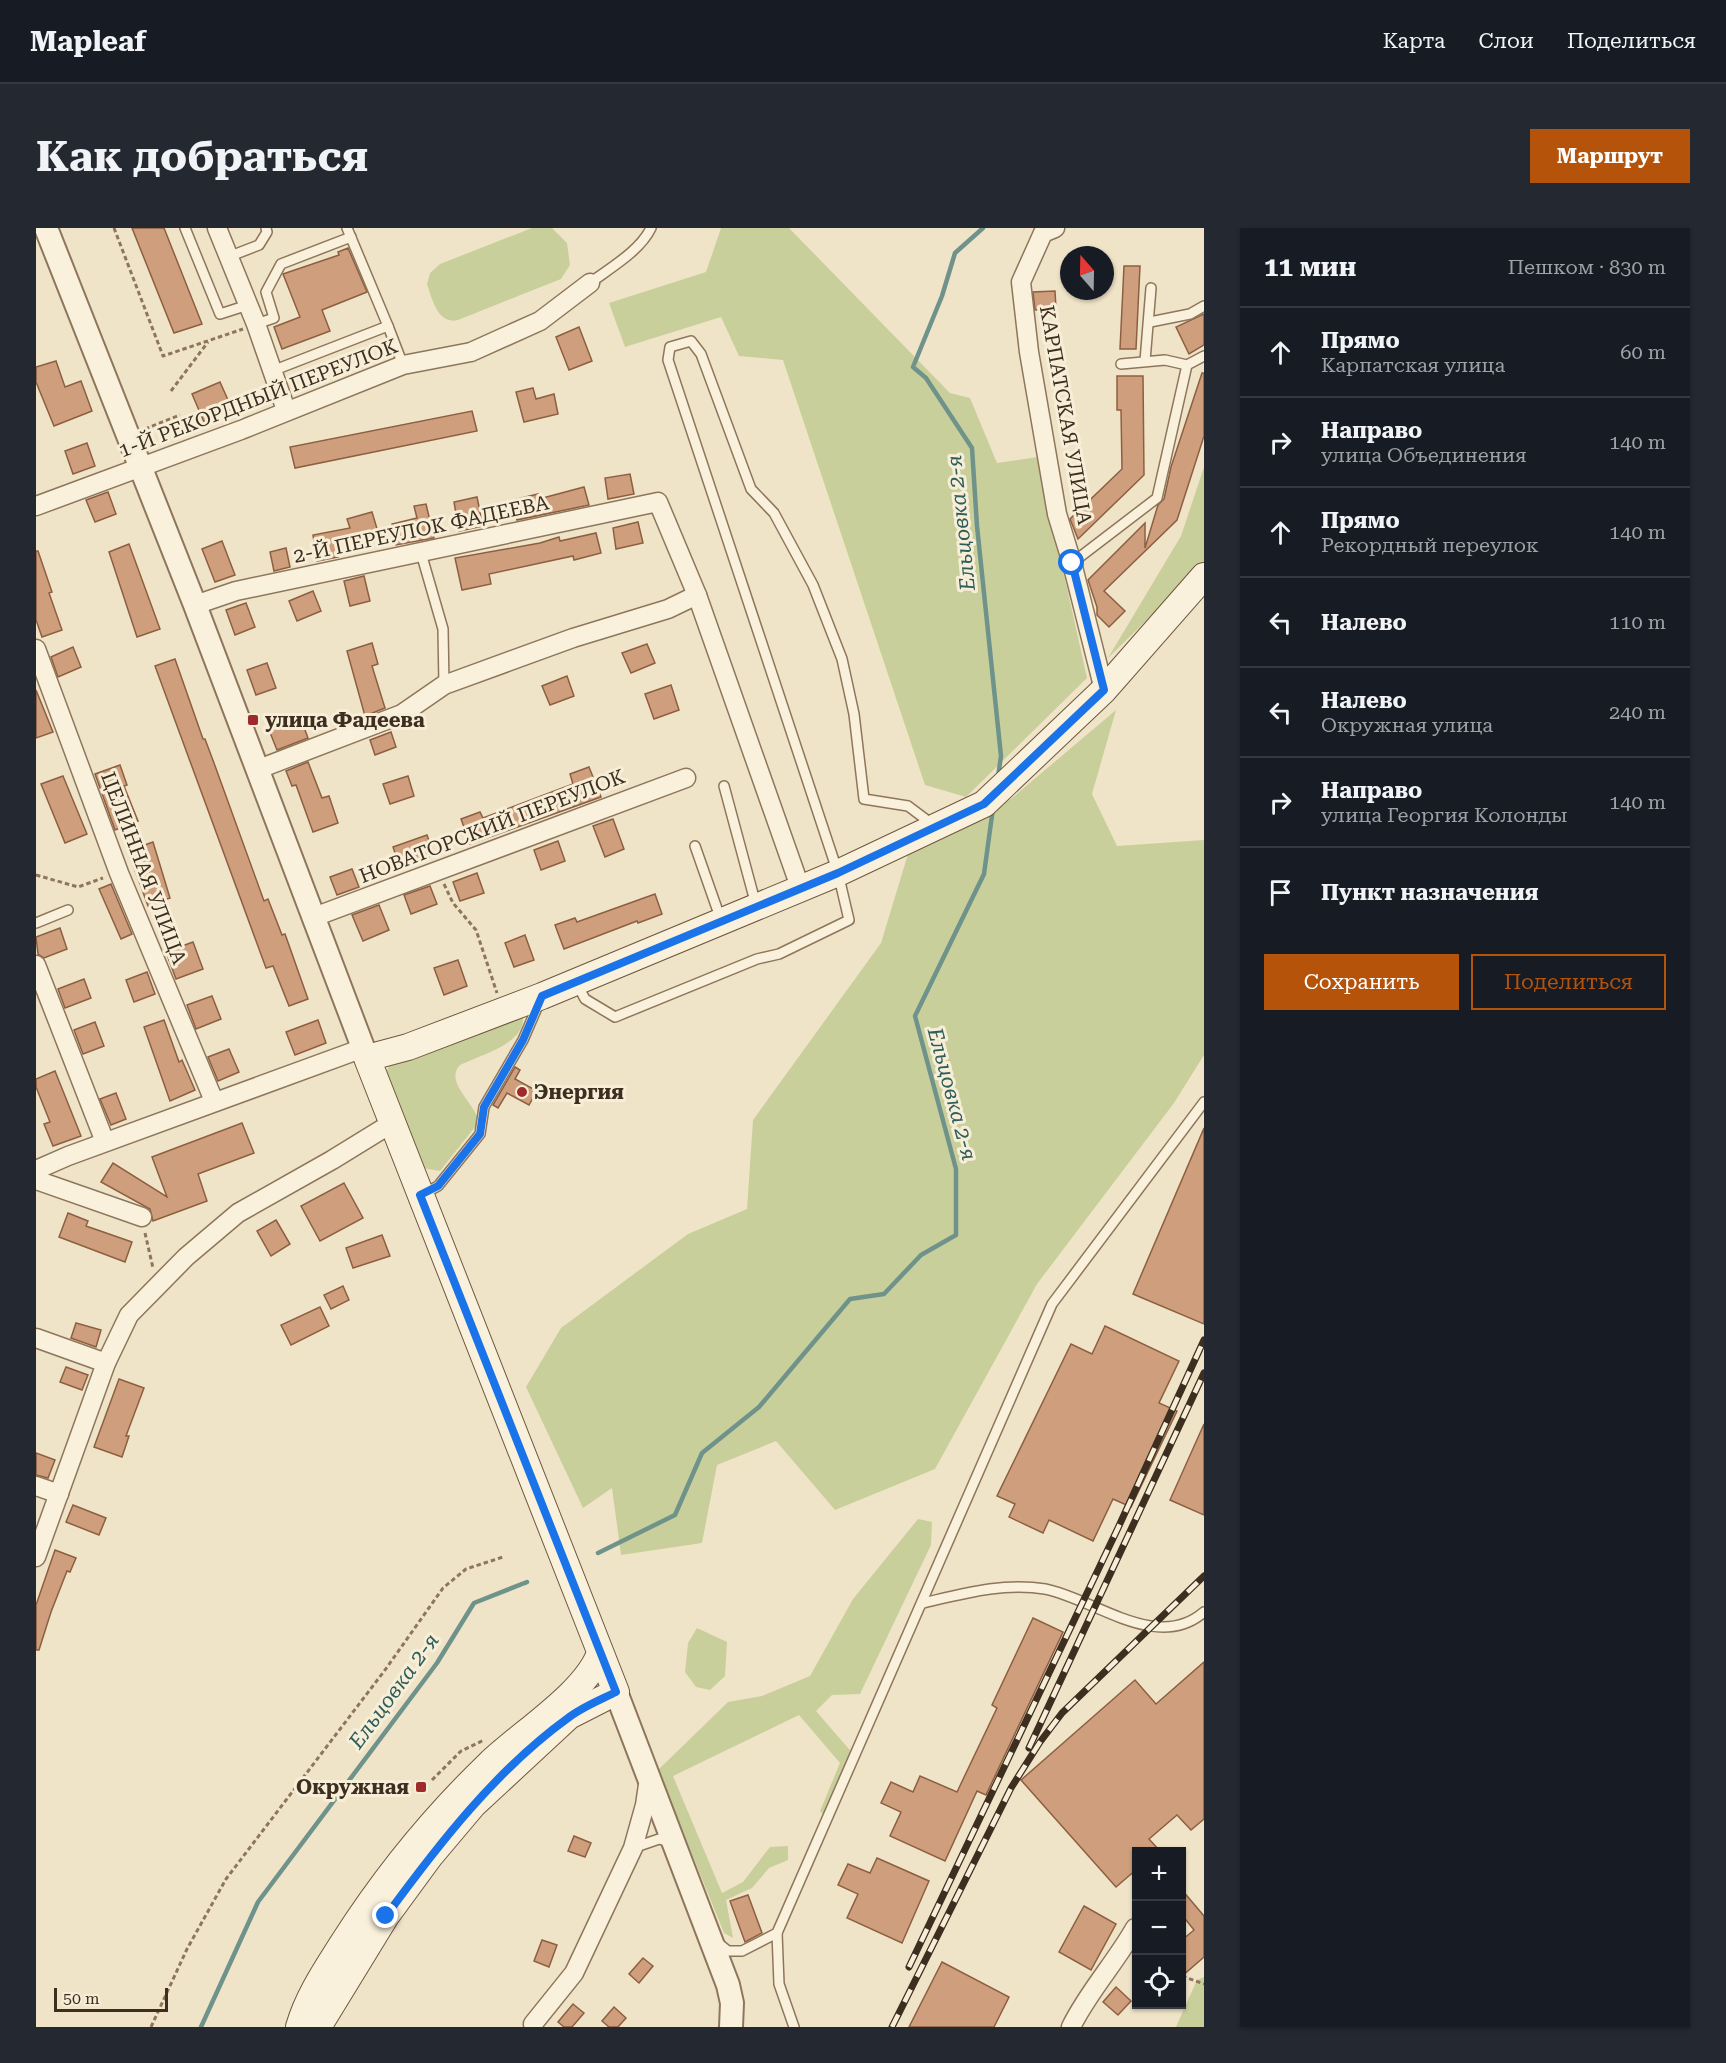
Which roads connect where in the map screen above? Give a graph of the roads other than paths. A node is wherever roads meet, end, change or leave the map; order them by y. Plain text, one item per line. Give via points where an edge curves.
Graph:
1 (46, 228) edge
2 (185, 228) edge
3 (217, 228) edge
4 (266, 228) edge
5 (651, 228) edge
6 (1055, 228) edge
7 (349, 233) edge
8 (228, 256) junction
9 (590, 283) joint
10 (1151, 288) dead end
11 (248, 305) junction
12 (1204, 306) edge
13 (1150, 322) junction
14 (256, 324) junction
15 (388, 326) junction
16 (1204, 356) edge
17 (1145, 361) junction
18 (1121, 364) dead end
19 (403, 365) junction
20 (1187, 365) junction
21 (272, 371) junction
22 (286, 410) junction
23 (140, 468) junction
24 (36, 506) edge
25 (422, 554) junction
26 (1072, 563) junction
27 (1204, 576) edge
28 (697, 595) junction
29 (195, 606) junction
30 (36, 649) edge
31 (444, 686) junction
32 (1104, 690) junction
33 (256, 770) junction
34 (686, 778) dead end
35 (724, 786) dead end
36 (935, 827) junction
37 (694, 846) dead end
38 (838, 873) junction
39 (800, 887) junction
40 (756, 905) junction
41 (68, 910) dead end
42 (314, 917) junction
43 (722, 920) junction
44 (36, 923) edge
45 (36, 965) edge
46 (576, 982) junction
47 (542, 996) junction
48 (368, 1058) junction
49 (213, 1101) junction
50 (1204, 1102) edge
51 (392, 1119) junction
52 (105, 1142) junction
53 (36, 1170) edge
54 (36, 1180) edge
55 (420, 1195) junction
56 (142, 1217) road end
57 (36, 1338) edge
58 (106, 1363) junction
59 (36, 1486) edge
60 (59, 1494) junction
61 (36, 1557) edge
62 (923, 1603) junction
63 (1204, 1612) edge
64 (600, 1653) junction
65 (616, 1692) junction
66 (649, 1778) junction
67 (674, 1844) junction
68 (633, 1848) junction
69 (777, 1933) junction
70 (1132, 1933) edge
71 (712, 1938) junction
72 (533, 2024) dead end
73 (732, 2026) edge
74 (299, 2027) edge
75 (318, 2027) edge
76 (794, 2027) edge
77 (1071, 2027) edge

1 - 23 street
2 - 11 lane via 220,314
3 - 8 street
4 - 8 lane via 259,245
5 - 9 lane via 630,252
6 - 26 street, КАРПАТСКАЯ УЛИЦА via 1043,233 1021,282 1029,352 1058,514
7 - 14 lane via 281,264 266,292 274,318
7 - 15 lane
8 - 11 street
9 - 19 street, 1-Й РЕКОРДНЫЙ ПЕРЕУЛОК via 540,321 471,352
10 - 13 lane
11 - 14 street
12 - 13 lane via 1190,314
13 - 17 lane
14 - 21 street
15 - 19 lane
15 - 21 lane
16 - 20 lane
17 - 18 lane
17 - 20 lane
19 - 22 street, 1-Й РЕКОРДНЫЙ ПЕРЕУЛОК
20 - 26 lane via 1157,498
21 - 22 street
22 - 23 street, 1-Й РЕКОРДНЫЙ ПЕРЕУЛОК
23 - 24 street, 1-Й РЕКОРДНЫЙ ПЕРЕУЛОК
23 - 29 street
25 - 28 street, 2-Й ПЕРЕУЛОК ФАДЕЕВА via 658,502
25 - 29 street, 2-Й ПЕРЕУЛОК ФАДЕЕВА via 236,591
25 - 31 lane via 443,629
26 - 32 street, КАРПАТСКАЯ УЛИЦА
27 - 32 main road
28 - 31 street via 668,609 573,638
28 - 39 street
29 - 33 street
30 - 49 street, ЦЕЛИННАЯ УЛИЦА via 119,873
31 - 33 street via 402,714
32 - 36 main road via 984,804
33 - 42 street
34 - 42 street, НОВАТОРСКИЙ ПЕРЕУЛОК
35 - 40 lane
36 - 38 main road
36 - 38 lane via 908,806 864,800 854,714 842,659 813,585 774,513 751,489 701,354 691,341 670,347 668,360
37 - 43 lane
38 - 39 main road
38 - 46 lane via 849,920 779,954 757,959 615,1017 585,999
39 - 40 main road
40 - 43 main road
41 - 44 lane
42 - 48 street
43 - 46 main road
45 - 52 street
46 - 47 main road
47 - 48 main road via 408,1047
47 - 55 lane via 523,1040 484,1107 480,1134 438,1186
48 - 49 street via 355,1051
48 - 51 main road
49 - 52 street
50 - 62 lane via 1052,1304
51 - 55 main road
51 - 58 street via 332,1160 237,1213 186,1257 129,1315
52 - 53 street
54 - 56 street
55 - 64 main road
57 - 58 street
58 - 60 street
59 - 60 street
60 - 61 street
62 - 63 lane via 987,1588 1044,1589 1151,1627 1173,1626 1197,1619
62 - 69 lane
64 - 65 main road
64 - 74 main road via 595,1667 581,1683 490,1762 428,1825 337,1952 305,2006
65 - 66 street
65 - 75 main road via 569,1716 473,1805 386,1916
66 - 67 street
66 - 68 street
67 - 68 lane via 659,1839
67 - 71 street
68 - 72 street via 574,1973
69 - 71 lane via 742,1950 728,1951
69 - 76 lane via 779,1984
70 - 77 street
71 - 73 street via 728,1985

